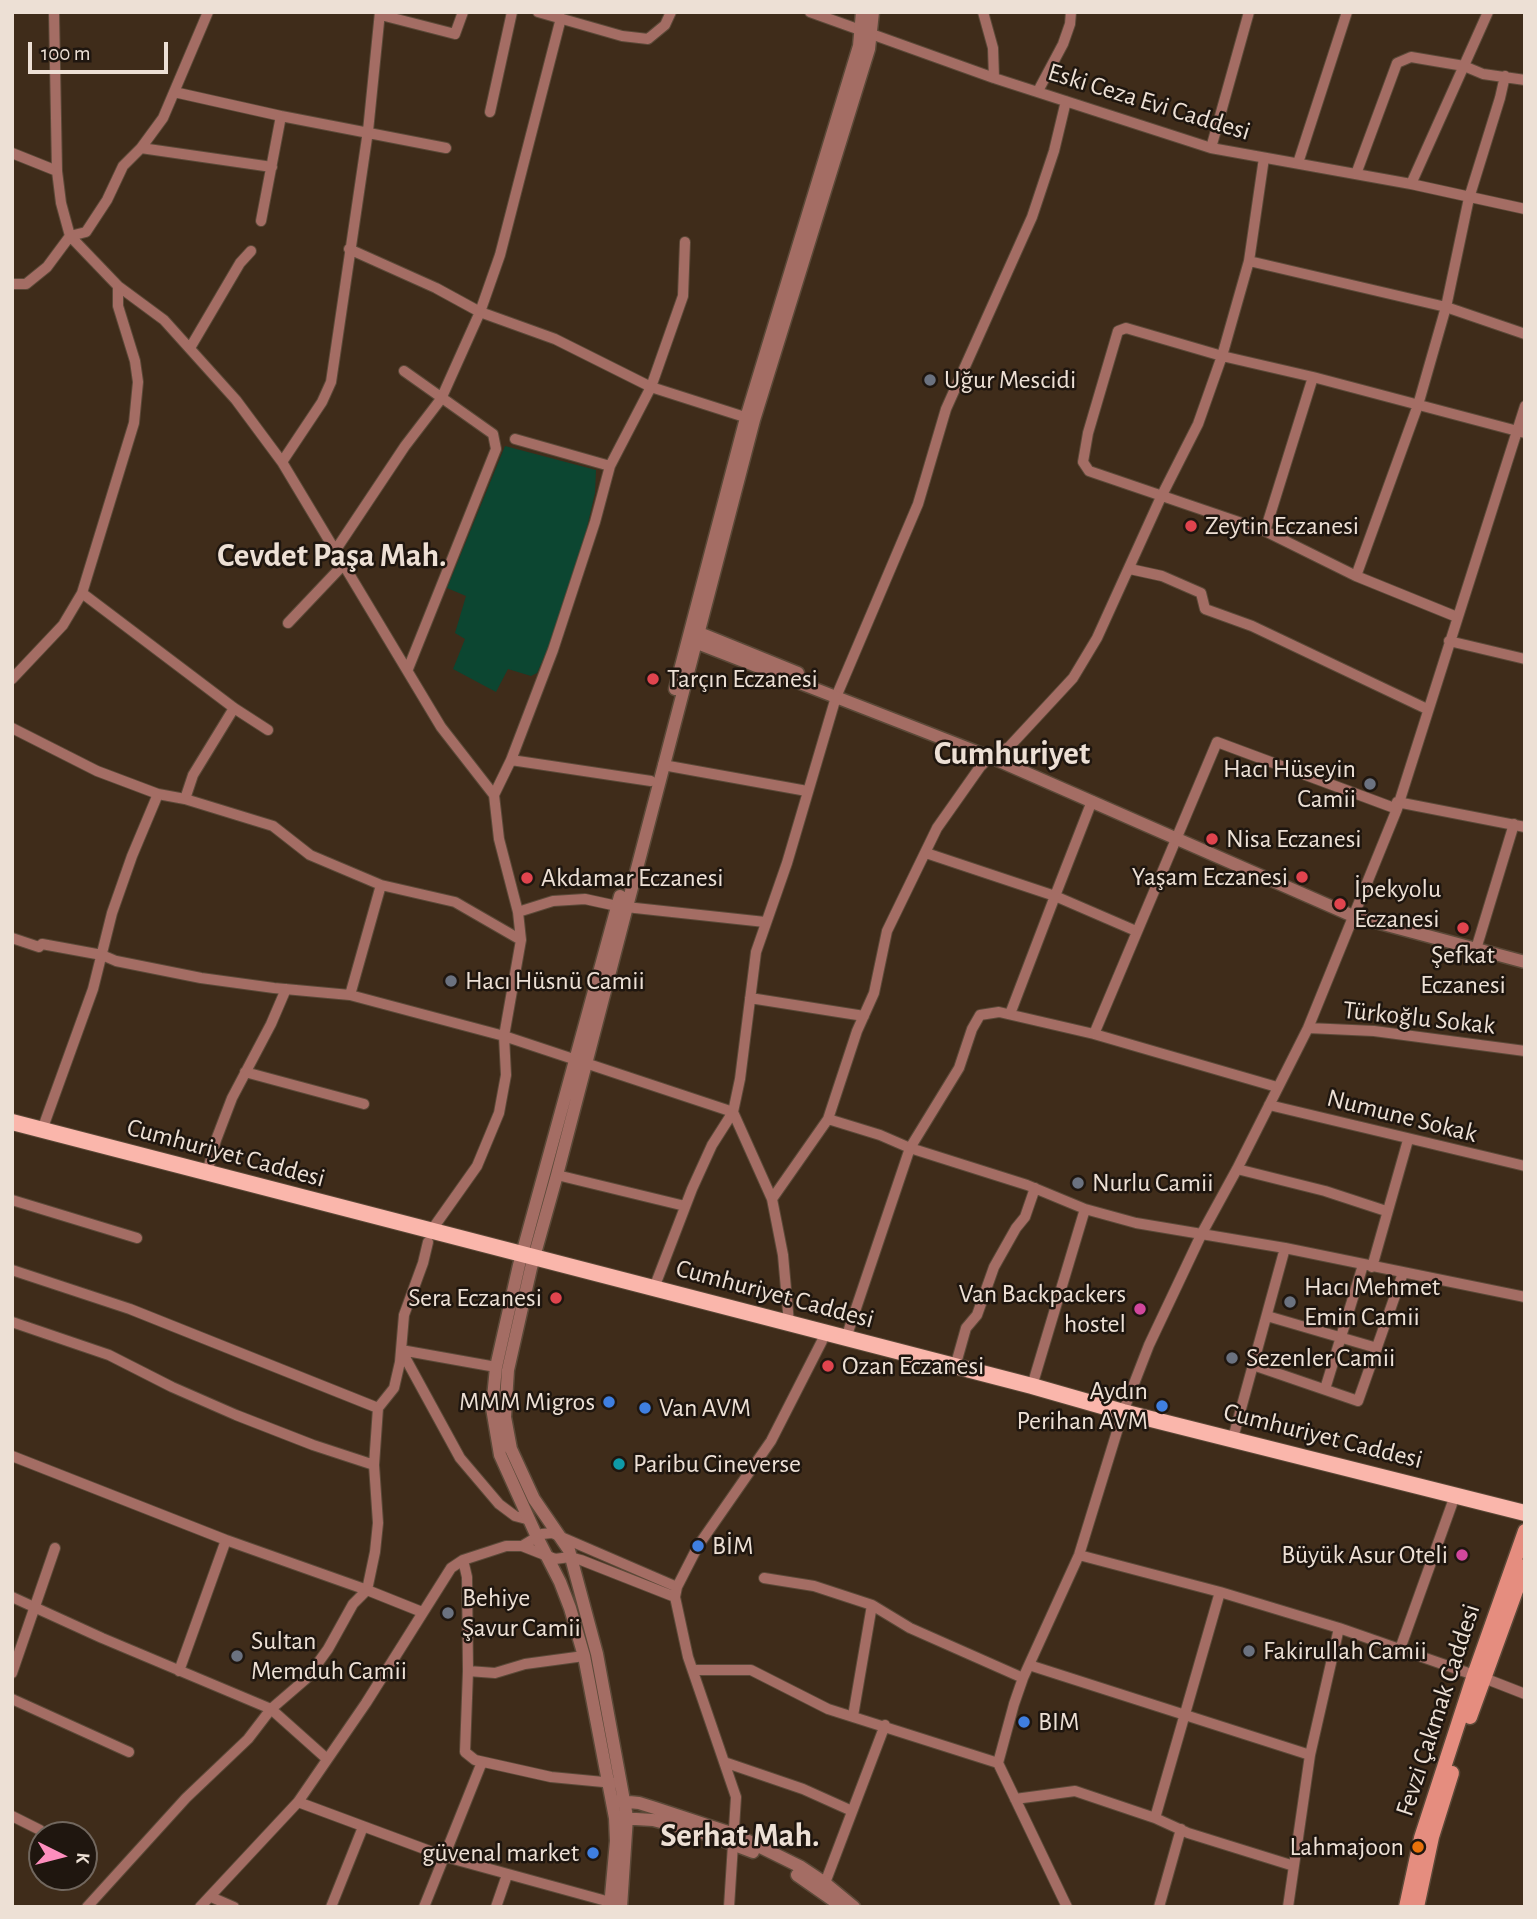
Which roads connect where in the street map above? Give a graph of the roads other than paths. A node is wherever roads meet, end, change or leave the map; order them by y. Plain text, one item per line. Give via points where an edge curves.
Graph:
1 (54, 12) edge
2 (208, 12) edge
3 (463, 12) edge
4 (512, 12) edge
5 (538, 12) edge
6 (671, 12) edge
7 (810, 12) edge
8 (862, 12) edge
9 (873, 12) edge
10 (983, 12) edge
11 (1071, 12) edge
12 (1249, 12) edge
13 (1347, 12) edge
14 (1488, 12) edge
15 (381, 14) edge
16 (561, 18) junction
17 (867, 34) junction
18 (1464, 66) junction
19 (1504, 76) junction
20 (994, 78) junction
21 (1525, 80) edge
22 (1038, 91) junction
23 (174, 92) junction
24 (1066, 101) junction
25 (490, 112) dead end
26 (281, 116) junction
27 (368, 131) junction
28 (141, 148) junction
29 (446, 148) dead end
30 (1211, 148) junction
31 (12, 153) edge
32 (1264, 158) junction
33 (1298, 163) junction
34 (272, 167) junction
35 (57, 171) junction
36 (1356, 174) junction
37 (1410, 184) junction
38 (1469, 198) junction
39 (1525, 209) edge
40 (261, 221) dead end
41 (70, 236) junction
42 (685, 242) dead end
43 (349, 249) junction
44 (250, 251) dead end
45 (1249, 261) junction
46 (12, 284) edge
47 (118, 286) junction
48 (1446, 307) junction
49 (480, 312) junction
50 (1525, 334) edge
51 (190, 348) junction
52 (1222, 356) junction
53 (404, 371) dead end
54 (1313, 377) junction
55 (651, 387) junction
56 (441, 398) junction
57 (1418, 405) junction
58 (1525, 406) edge
59 (750, 419) junction
60 (1521, 432) edge
61 (515, 439) dead end
62 (282, 462) junction
63 (610, 466) junction
64 (1161, 497) junction
65 (1265, 531) junction
66 (335, 551) junction
67 (343, 565) junction
68 (1130, 569) junction
69 (1356, 576) junction
70 (82, 593) junction
71 (1457, 617) junction
72 (288, 623) dead end
73 (694, 636) junction
74 (1449, 641) junction
75 (1525, 659) edge
76 (408, 669) junction
77 (12, 679) edge
78 (838, 693) junction
79 (234, 708) junction
80 (1427, 709) junction
81 (12, 728) edge
82 (268, 730) dead end
83 (995, 755) junction
84 (511, 760) junction
85 (663, 765) junction
86 (651, 781) junction
87 (807, 791) junction
88 (158, 794) junction
89 (494, 795) junction
90 (185, 799) junction
91 (1091, 801) junction
92 (1397, 805) junction
93 (1514, 824) junction
94 (1525, 827) edge
95 (1176, 834) junction
96 (926, 853) junction
97 (381, 885) junction
98 (1055, 896) junction
99 (622, 906) junction
100 (518, 912) junction
101 (1355, 913) junction
102 (765, 922) junction
103 (1136, 931) junction
104 (12, 938) edge
105 (521, 940) junction
106 (1476, 946) junction
107 (102, 955) junction
108 (1525, 955) edge
109 (1525, 962) edge
110 (286, 989) junction
111 (350, 995) junction
112 (750, 998) junction
113 (1010, 1014) junction
114 (864, 1016) junction
115 (1308, 1028) junction
116 (1094, 1034) junction
117 (505, 1036) junction
118 (1525, 1051) edge
119 (581, 1061) junction
120 (245, 1072) junction
121 (1277, 1087) junction
122 (364, 1104) dead end
123 (1269, 1105) junction
124 (733, 1112) junction
125 (828, 1119) junction
126 (12, 1122) edge
127 (41, 1130) junction
128 (12, 1133) edge
129 (1408, 1140) junction
130 (910, 1148) junction
131 (1525, 1166) edge
132 (1237, 1169) junction
133 (207, 1173) junction
134 (557, 1175) junction
135 (1035, 1188) junction
136 (12, 1199) edge
137 (772, 1199) junction
138 (685, 1206) junction
139 (1085, 1209) junction
140 (1386, 1211) junction
141 (1202, 1233) junction
142 (429, 1236) junction
143 (137, 1238) dead end
144 (1285, 1248) junction
145 (526, 1262) junction
146 (1367, 1266) junction
147 (12, 1270) edge
148 (1403, 1273) junction
149 (654, 1288) junction
150 (1525, 1297) edge
151 (1267, 1316) junction
152 (12, 1322) edge
153 (789, 1323) junction
154 (846, 1338) junction
155 (1341, 1338) junction
156 (822, 1341) junction
157 (1377, 1348) junction
158 (401, 1350) junction
159 (1253, 1365) junction
160 (496, 1367) junction
161 (955, 1367) junction
162 (1032, 1386) junction
163 (1325, 1389) junction
164 (378, 1408) junction
165 (1122, 1417) junction
166 (1233, 1438) junction
167 (12, 1456) edge
168 (374, 1465) junction
169 (1452, 1504) junction
170 (1525, 1513) edge
171 (530, 1520) junction
172 (1525, 1522) edge
173 (1525, 1531) edge
174 (560, 1535) junction
175 (537, 1537) junction
176 (226, 1540) junction
177 (522, 1546) junction
178 (55, 1548) dead end
179 (1079, 1555) junction
180 (547, 1557) junction
181 (570, 1557) junction
182 (463, 1560) junction
183 (1525, 1566) edge
184 (764, 1578) dead end
185 (367, 1590) junction
186 (676, 1592) junction
187 (1220, 1592) junction
188 (12, 1597) edge
189 (872, 1605) junction
190 (36, 1608) junction
191 (422, 1612) junction
192 (1339, 1628) junction
193 (1400, 1649) junction
194 (584, 1656) junction
195 (1029, 1665) junction
196 (693, 1670) junction
197 (179, 1671) junction
198 (468, 1671) junction
199 (12, 1673) edge
200 (1479, 1677) junction
201 (1023, 1678) junction
202 (1525, 1694) edge
203 (12, 1699) edge
204 (271, 1709) junction
205 (853, 1716) junction
206 (1185, 1716) junction
207 (885, 1725) junction
208 (129, 1752) dead end
209 (1310, 1755) junction
210 (327, 1759) junction
211 (482, 1762) junction
212 (724, 1762) junction
213 (998, 1763) junction
214 (616, 1783) junction
215 (1015, 1799) junction
216 (298, 1801) junction
217 (619, 1801) junction
218 (852, 1811) junction
219 (12, 1816) edge
220 (621, 1818) junction
221 (1155, 1818) junction
222 (28, 1824) edge
223 (363, 1827) junction
224 (1181, 1829) junction
225 (734, 1839) junction
226 (446, 1857) junction
227 (1293, 1866) junction
228 (507, 1875) junction
229 (825, 1883) junction
230 (211, 1897) junction
231 (614, 1905) edge
232 (837, 1905) edge
233 (87, 1907) edge
234 (200, 1907) edge
235 (234, 1907) edge
236 (331, 1907) edge
237 (424, 1907) edge
238 (496, 1907) edge
239 (729, 1907) edge
240 (854, 1907) edge
241 (1067, 1907) edge
242 (1159, 1907) edge
243 (1287, 1907) edge
244 (1406, 1907) edge
245 (1417, 1907) edge

1 - 35 street
2 - 23 street
3 - 15 street via 455,34
4 - 25 street
5 - 16 street
6 - 16 street via 665,25 648,39
7 - 17 street, Eski Ceza Evi Caddesi
8 - 17 street
9 - 17 street
10 - 20 street via 993,48
11 - 22 street via 1063,44
12 - 30 street
13 - 33 street
14 - 18 street
15 - 27 street
16 - 49 street via 500,255
17 - 20 street, Eski Ceza Evi Caddesi
17 - 59 street
18 - 19 street
18 - 36 street via 1411,57 1397,63
18 - 37 street
19 - 21 street
19 - 38 street
20 - 22 street, Eski Ceza Evi Caddesi
22 - 24 street, Eski Ceza Evi Caddesi
23 - 26 street
23 - 28 street via 163,118
24 - 30 street, Eski Ceza Evi Caddesi
24 - 78 street via 1032,217 946,409 918,505
26 - 27 street
26 - 34 street
27 - 29 street
27 - 43 street
28 - 34 street
28 - 41 street via 123,166 86,232
30 - 32 street, Eski Ceza Evi Caddesi
31 - 35 street
32 - 33 street, Eski Ceza Evi Caddesi
32 - 45 street
33 - 36 street, Eski Ceza Evi Caddesi
34 - 40 street
35 - 41 street
36 - 37 street, Eski Ceza Evi Caddesi
37 - 38 street, Eski Ceza Evi Caddesi
38 - 39 street, Eski Ceza Evi Caddesi
38 - 48 street
41 - 46 street via 47,267 26,284
41 - 47 street
42 - 55 street via 683,296
43 - 49 street
43 - 62 street via 331,382
44 - 51 street
45 - 48 street
45 - 52 street
47 - 51 street via 164,320
47 - 70 street via 118,306 138,382 134,423
48 - 50 street
48 - 57 street
49 - 55 street via 555,340
49 - 56 street
51 - 62 street
52 - 54 street
52 - 64 street via 1198,424
52 - 64 street via 1126,328 1118,331 1083,462 1089,471
53 - 56 street
54 - 57 street
54 - 65 street
55 - 59 street
55 - 63 street
56 - 66 street
56 - 76 street via 493,434 496,449
57 - 60 street
57 - 69 street
58 - 60 street
59 - 73 street
60 - 71 street
61 - 63 street
62 - 66 street
63 - 84 street via 553,650
64 - 65 street
64 - 68 street
65 - 69 street
66 - 67 street
67 - 72 street
67 - 76 street
68 - 80 street via 1162,576 1201,593 1205,609 1252,626
68 - 83 street via 1073,678 1009,747
69 - 71 street
70 - 77 street via 63,625
70 - 79 street
71 - 74 street
73 - 78 street
73 - 85 street
73 - 86 street
74 - 75 street
74 - 80 street
76 - 89 street via 441,727
78 - 83 street
78 - 87 street
79 - 82 street
79 - 90 street via 193,775
80 - 92 street
81 - 88 street via 97,771
83 - 91 street
83 - 95 street
83 - 96 street via 980,767 937,828
84 - 86 street
84 - 89 street
85 - 87 street
85 - 99 street
86 - 99 street
87 - 102 street
88 - 90 street
88 - 107 street via 112,913
89 - 100 street via 499,839
90 - 97 street via 272,827 310,855
91 - 95 street
91 - 98 street
92 - 93 street
92 - 95 street via 1217,742
92 - 101 street
93 - 94 street
93 - 106 street
95 - 101 street
95 - 103 street
96 - 98 street
96 - 114 street via 887,931 874,993
97 - 105 street via 455,902
97 - 111 street
98 - 103 street
98 - 113 street
99 - 100 street via 585,899 553,901
99 - 102 street
99 - 119 street
100 - 105 street
101 - 106 street
101 - 115 street
102 - 112 street
103 - 116 street
104 - 107 street via 39,947
105 - 117 street
106 - 108 street
106 - 109 street
107 - 110 street via 201,978
107 - 127 street
110 - 111 street
110 - 120 street
111 - 117 street
112 - 114 street
112 - 124 street
113 - 116 street
113 - 130 street via 981,1015 958,1068
114 - 125 street
115 - 118 street, Türkoğlu Sokak via 1374,1031
115 - 121 street
116 - 121 street
117 - 119 street
117 - 142 street via 506,1075 499,1113 477,1166
119 - 124 street
119 - 134 street
119 - 145 street
120 - 122 street
120 - 133 street
121 - 123 street
123 - 129 street, Numune Sokak
123 - 132 street
124 - 137 street
124 - 138 street via 712,1145
125 - 130 street
125 - 137 street
126 - 127 main road, Cumhuriyet Caddesi
127 - 133 main road, Cumhuriyet Caddesi
128 - 142 main road, Cumhuriyet Caddesi
129 - 131 street, Numune Sokak
129 - 140 street
130 - 135 street
130 - 154 street
132 - 140 street
132 - 141 street
133 - 142 main road, Cumhuriyet Caddesi
134 - 138 street
134 - 145 street
135 - 139 street
135 - 161 street via 1025,1217 995,1267 977,1315 966,1328
136 - 143 street
137 - 153 street
138 - 149 street
139 - 141 street
139 - 162 street
140 - 146 street
141 - 144 street
141 - 165 street via 1149,1345
142 - 145 main road, Cumhuriyet Caddesi
142 - 158 street via 404,1315
144 - 146 street
144 - 151 street
145 - 149 main road, Cumhuriyet Caddesi
145 - 156 main road, Cumhuriyet Caddesi
145 - 160 street
145 - 174 street via 505,1417 517,1464 544,1516
146 - 148 street
146 - 155 street
147 - 164 street via 130,1309
148 - 150 street
148 - 157 street
149 - 153 main road, Cumhuriyet Caddesi
151 - 155 street
151 - 159 street
152 - 168 street via 109,1355 236,1415
153 - 154 main road, Cumhuriyet Caddesi
154 - 161 main road, Cumhuriyet Caddesi
155 - 157 street
155 - 163 street
156 - 165 main road, Cumhuriyet Caddesi
156 - 186 street via 771,1441 698,1546
157 - 163 street via 1358,1401
158 - 160 street
158 - 164 street via 394,1388
158 - 171 street via 460,1458 499,1504
159 - 163 street
159 - 166 street
160 - 171 street via 492,1408 496,1440
161 - 162 main road, Cumhuriyet Caddesi
162 - 165 main road, Cumhuriyet Caddesi
164 - 168 street
165 - 166 main road, Cumhuriyet Caddesi
165 - 169 main road, Cumhuriyet Caddesi
165 - 179 street
166 - 170 main road, Cumhuriyet Caddesi
167 - 176 street
168 - 185 street via 378,1523
169 - 172 main road, Cumhuriyet Caddesi
169 - 193 street
171 - 175 street
173 - 200 main road, Fevzi Çakmak Caddesi
174 - 175 street via 546,1532
174 - 181 street
174 - 186 street
175 - 177 street
175 - 180 street
176 - 185 street
176 - 197 street
177 - 180 street
177 - 182 street via 506,1546
178 - 190 street
179 - 187 street
179 - 195 street
180 - 181 street
180 - 194 street via 570,1608
181 - 186 street
181 - 214 street via 597,1654
182 - 191 street via 451,1568
182 - 198 street
183 - 200 main road, Fevzi Çakmak Caddesi
184 - 189 street via 814,1586
185 - 191 street
185 - 204 street via 353,1604 307,1678
186 - 196 street
187 - 192 street
187 - 206 street
188 - 190 street
189 - 201 street via 910,1628
189 - 205 street
190 - 197 street
190 - 199 street
191 - 210 street
192 - 193 street
192 - 209 street
193 - 200 street
194 - 198 street via 495,1673
194 - 214 street
195 - 201 street
195 - 206 street
196 - 205 street via 751,1670 828,1709
196 - 212 street
197 - 204 street
198 - 211 street via 465,1752
200 - 202 street
200 - 244 main road, Fevzi Çakmak Caddesi via 1421,1838
200 - 245 main road, Fevzi Çakmak Caddesi via 1432,1837
201 - 213 street
203 - 208 street
204 - 210 street
204 - 233 street via 248,1739
205 - 207 street
206 - 209 street
206 - 221 street
207 - 213 street
207 - 218 street
209 - 227 street
210 - 216 street
211 - 214 street via 551,1777
211 - 226 street
212 - 218 street
212 - 225 street via 736,1797
213 - 215 street
214 - 217 street
215 - 221 street via 1075,1791
215 - 241 street
216 - 223 street
216 - 230 street
217 - 220 street
217 - 225 street via 655,1808
218 - 229 street
219 - 222 street
220 - 225 street via 653,1820
220 - 231 street
221 - 224 street
223 - 226 street
223 - 236 street
224 - 227 street
224 - 242 street
225 - 229 street via 801,1867
225 - 232 street via 798,1875
225 - 239 street
226 - 228 street
226 - 237 street
227 - 243 street
228 - 231 street
228 - 238 street
229 - 240 street
230 - 234 street
230 - 235 street

